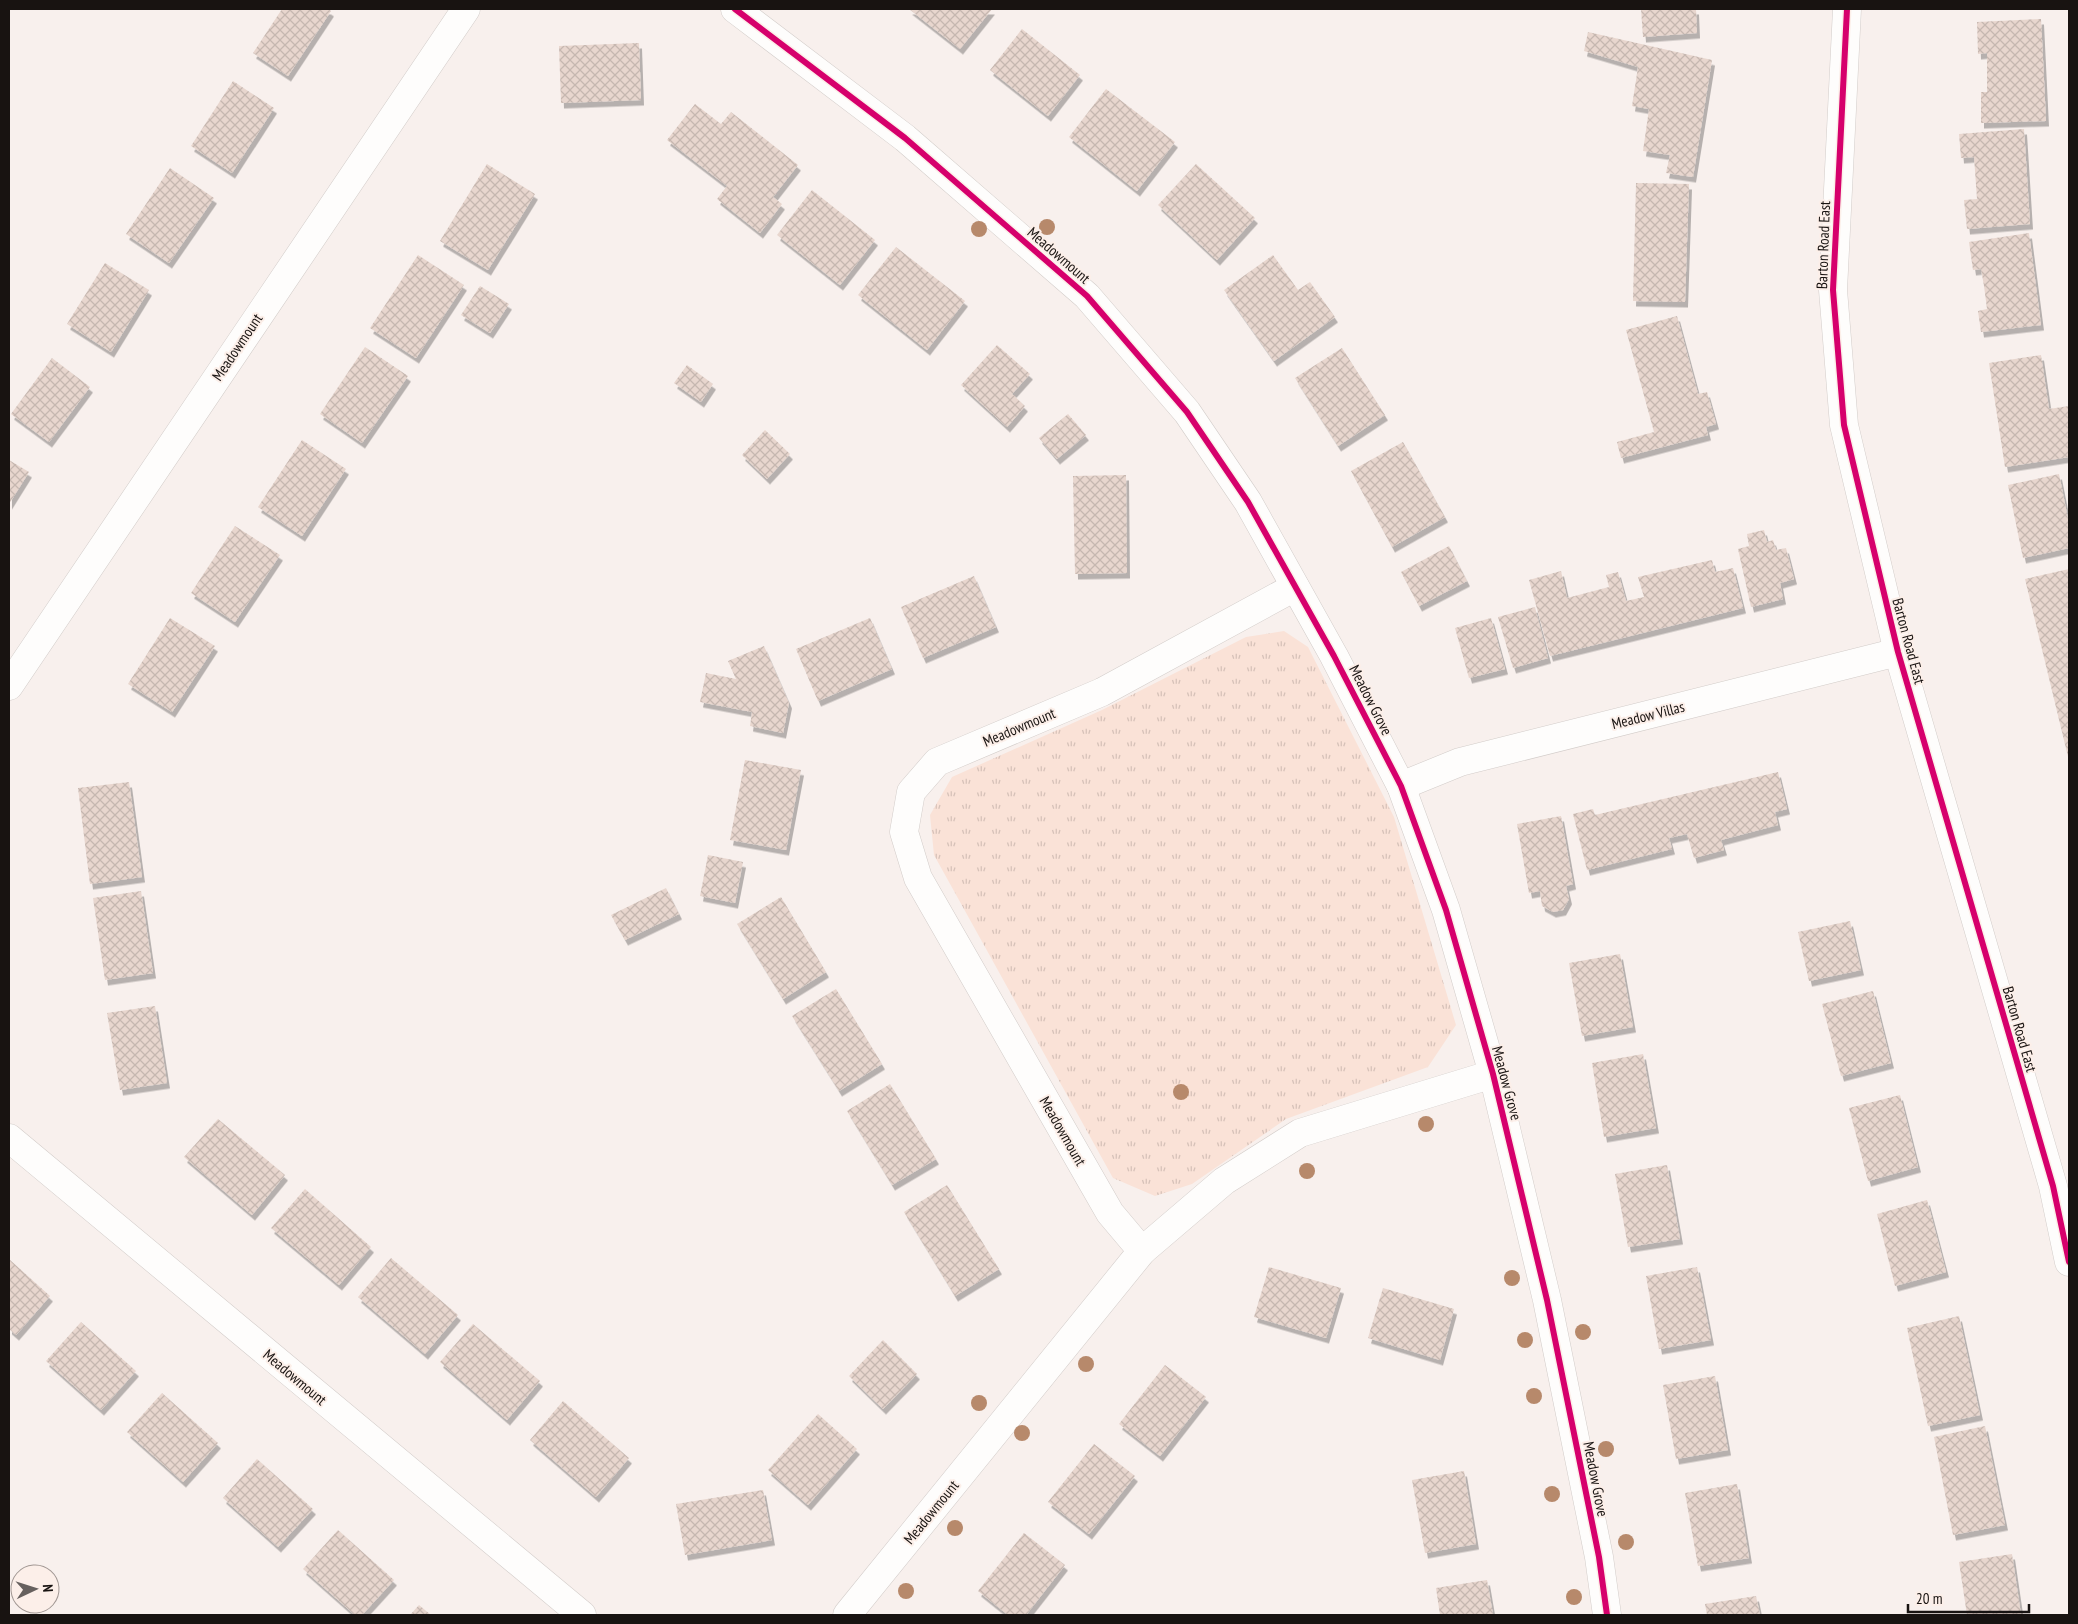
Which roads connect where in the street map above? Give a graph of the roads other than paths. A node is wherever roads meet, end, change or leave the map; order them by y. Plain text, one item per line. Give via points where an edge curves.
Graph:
1 (466, 9) edge
2 (735, 9) edge
3 (1846, 9) edge
4 (1295, 587) junction
5 (1898, 652) junction
6 (9, 686) edge
7 (1401, 786) junction
8 (1492, 1074) junction
9 (9, 1138) edge
10 (1142, 1251) junction
11 (2069, 1262) edge
12 (582, 1615) edge
13 (847, 1615) edge
14 (1607, 1615) edge

1 - 6 street, Meadowmount
2 - 4 street, Meadowmount via 905,138 1087,296 1188,412 1248,502
3 - 5 street, Barton Road East via 1833,290 1844,425
4 - 7 street, Meadow Grove
4 - 10 street, Meadowmount via 1102,692 937,762 911,792 904,832 918,878 1110,1213
5 - 7 street, Meadow Villas via 1460,762
5 - 11 street, Barton Road East via 2053,1186
7 - 8 street, Meadow Grove via 1446,910
8 - 10 street, Meadow Grove via 1300,1133 1224,1181
8 - 14 street, Meadow Grove via 1548,1300 1599,1557
9 - 12 street, Meadowmount
10 - 13 street, Meadowmount

